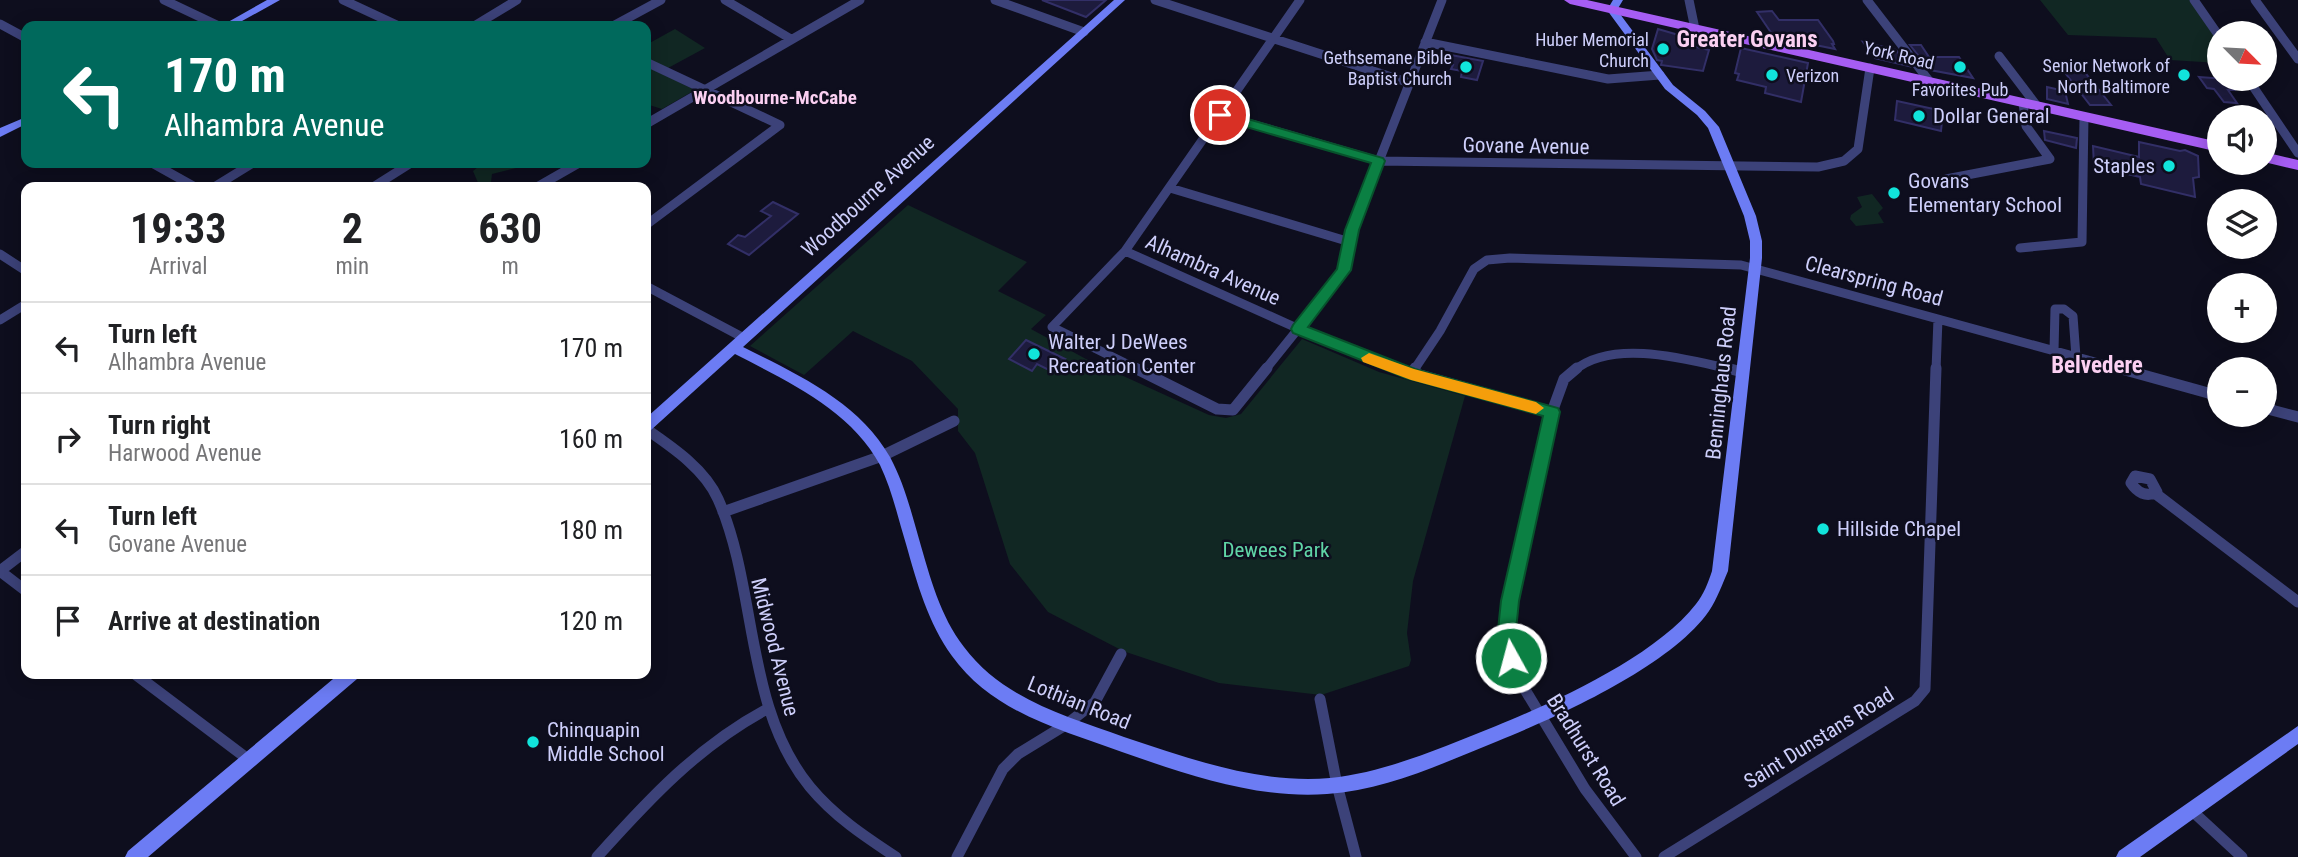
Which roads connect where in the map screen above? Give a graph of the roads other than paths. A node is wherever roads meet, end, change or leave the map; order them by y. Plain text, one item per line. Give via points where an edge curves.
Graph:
1 (164, 0) edge
2 (275, 0) edge
3 (343, 0) edge
4 (517, 0) edge
5 (661, 0) edge
6 (725, 0) edge
7 (860, 0) edge
8 (995, 0) edge
9 (1120, 0) edge
10 (1155, 0) edge
11 (1300, 0) edge
12 (1442, 0) edge
13 (1570, 0) edge
14 (1689, 0) edge
15 (1867, 0) edge
16 (2194, 0) edge
17 (2255, 0) edge
18 (1615, 5) edge
19 (208, 21) edge
20 (235, 21) edge
21 (388, 21) edge
22 (482, 21) edge
23 (622, 21) edge
24 (2209, 21) edge
25 (0, 24) edge
26 (1695, 29) junction
27 (1084, 32) junction
28 (21, 35) edge
29 (1273, 38) junction
30 (791, 39) junction
31 (1425, 42) junction
32 (1999, 55) dead end
33 (2298, 59) edge
34 (651, 64) edge
35 (1870, 68) junction
36 (1660, 75) junction
37 (1930, 82) junction
38 (1410, 83) junction
39 (705, 89) junction
40 (2256, 91) edge
41 (2030, 104) junction
42 (1220, 115) junction
43 (2084, 117) junction
44 (651, 121) edge
45 (21, 122) edge
46 (0, 133) edge
47 (2207, 144) edge
48 (2298, 153) edge
49 (1379, 161) junction
50 (2277, 161) edge
51 (2298, 165) edge
52 (1729, 166) junction
53 (161, 168) edge
54 (245, 168) edge
55 (403, 168) edge
56 (570, 168) edge
57 (1946, 179) dead end
58 (186, 182) edge
59 (222, 182) edge
60 (381, 182) edge
61 (546, 182) edge
62 (1170, 188) junction
63 (651, 221) edge
64 (1350, 242) junction
65 (2020, 248) dead end
66 (1125, 251) junction
67 (0, 254) edge
68 (21, 268) edge
69 (1755, 269) junction
70 (651, 289) edge
71 (21, 307) edge
72 (1938, 319) junction
73 (0, 320) edge
74 (1298, 329) junction
75 (739, 343) junction
76 (2054, 351) junction
77 (2076, 357) junction
78 (1743, 372) junction
79 (1411, 374) junction
80 (2207, 393) edge
81 (2277, 411) edge
82 (1552, 412) junction
83 (2298, 417) edge
84 (954, 421) dead end
85 (651, 423) edge
86 (651, 432) edge
87 (882, 456) junction
88 (2156, 494) dead end
89 (723, 512) junction
90 (21, 555) edge
91 (0, 571) edge
92 (21, 587) edge
93 (2298, 602) edge
94 (1121, 654) dead end
95 (142, 679) edge
96 (345, 679) edge
97 (1320, 699) dead end
98 (769, 708) junction
99 (1541, 716) junction
100 (1067, 724) junction
101 (2298, 734) edge
102 (249, 760) junction
103 (1337, 785) junction
104 (2190, 808) junction
105 (134, 857) edge
106 (597, 857) edge
107 (896, 857) edge
108 (957, 857) edge
109 (1356, 857) edge
110 (1636, 857) edge
111 (1664, 857) edge
112 (2125, 857) edge
113 (2242, 857) edge

1 - 19 street
2 - 20 street
3 - 21 street
4 - 22 street
5 - 23 street
6 - 30 street
7 - 30 street
8 - 27 street
9 - 27 street, Woodbourne Avenue
10 - 29 street
11 - 29 street
12 - 31 street
13 - 18 main road, York Road
14 - 26 street
15 - 37 street
16 - 24 street
17 - 33 street
18 - 26 main road, York Road
18 - 36 street, Benninghaus Road
25 - 28 street
26 - 35 main road, York Road
27 - 75 street, Woodbourne Avenue
29 - 38 street
29 - 42 street
30 - 39 street
31 - 36 street via 1608,79
31 - 38 street
32 - 41 street
34 - 39 street
35 - 37 main road, York Road
35 - 52 street, Govane Avenue via 1860,144 1854,154 1839,163 1812,167
36 - 52 street, Benninghaus Road via 1708,121
37 - 41 main road, York Road
38 - 49 street
39 - 44 street
39 - 63 street via 780,125
40 - 48 street
41 - 43 main road, York Road
41 - 57 street via 2022,117 2025,127 2050,159
42 - 49 street, Govane Avenue
42 - 62 street
43 - 47 main road, York Road
43 - 65 street via 2082,242
45 - 46 street
49 - 52 street, Govane Avenue
49 - 64 street
50 - 51 main road
52 - 69 street, Benninghaus Road via 1754,228
53 - 58 street
54 - 59 street
55 - 60 street
56 - 61 street
62 - 64 street
62 - 66 street
64 - 74 street via 1344,270
66 - 74 street, Alhambra Avenue
66 - 74 street via 1052,327 1217,408 1233,410
67 - 68 street
69 - 72 street, Clearspring Road
69 - 78 street, Benninghaus Road
69 - 79 street, Clearspring Road via 1726,263 1487,260 1474,269
70 - 75 street, Lothian Road
71 - 73 street
72 - 76 street, Clearspring Road
72 - 111 street, Saint Dunstans Road via 1925,690 1915,701
74 - 79 street, Alhambra Avenue
75 - 85 street, Woodbourne Avenue
75 - 87 street, Lothian Road via 829,400
76 - 77 street, Clearspring Road
76 - 77 street via 2054,315 2059,308 2073,316
77 - 80 street, Clearspring Road
78 - 82 street via 1653,353 1604,356 1587,360 1564,379
78 - 99 street, Benninghaus Road via 1720,571 1712,593 1673,638
79 - 82 street, Alhambra Avenue
81 - 83 street
82 - 99 street, Bradhurst Road via 1507,630 1511,658
84 - 87 street
86 - 89 street, Midwood Avenue via 695,467
87 - 89 street
87 - 100 street, Lothian Road via 931,607 946,638 976,674 999,691
88 - 93 street
89 - 98 street, Midwood Avenue
90 - 91 street
91 - 92 street
94 - 100 street via 1095,702
95 - 102 street
96 - 102 street
97 - 103 street
98 - 106 street via 724,731 697,753
98 - 107 street, Midwood Avenue via 779,739 818,799 849,828
99 - 103 street, Lothian Road via 1374,778
99 - 110 street, Bradhurst Road via 1585,789
100 - 103 street, Lothian Road via 1206,773 1267,784
100 - 108 street via 1018,754 1003,769
101 - 104 street
102 - 105 street
103 - 109 street
104 - 112 street
104 - 113 street

